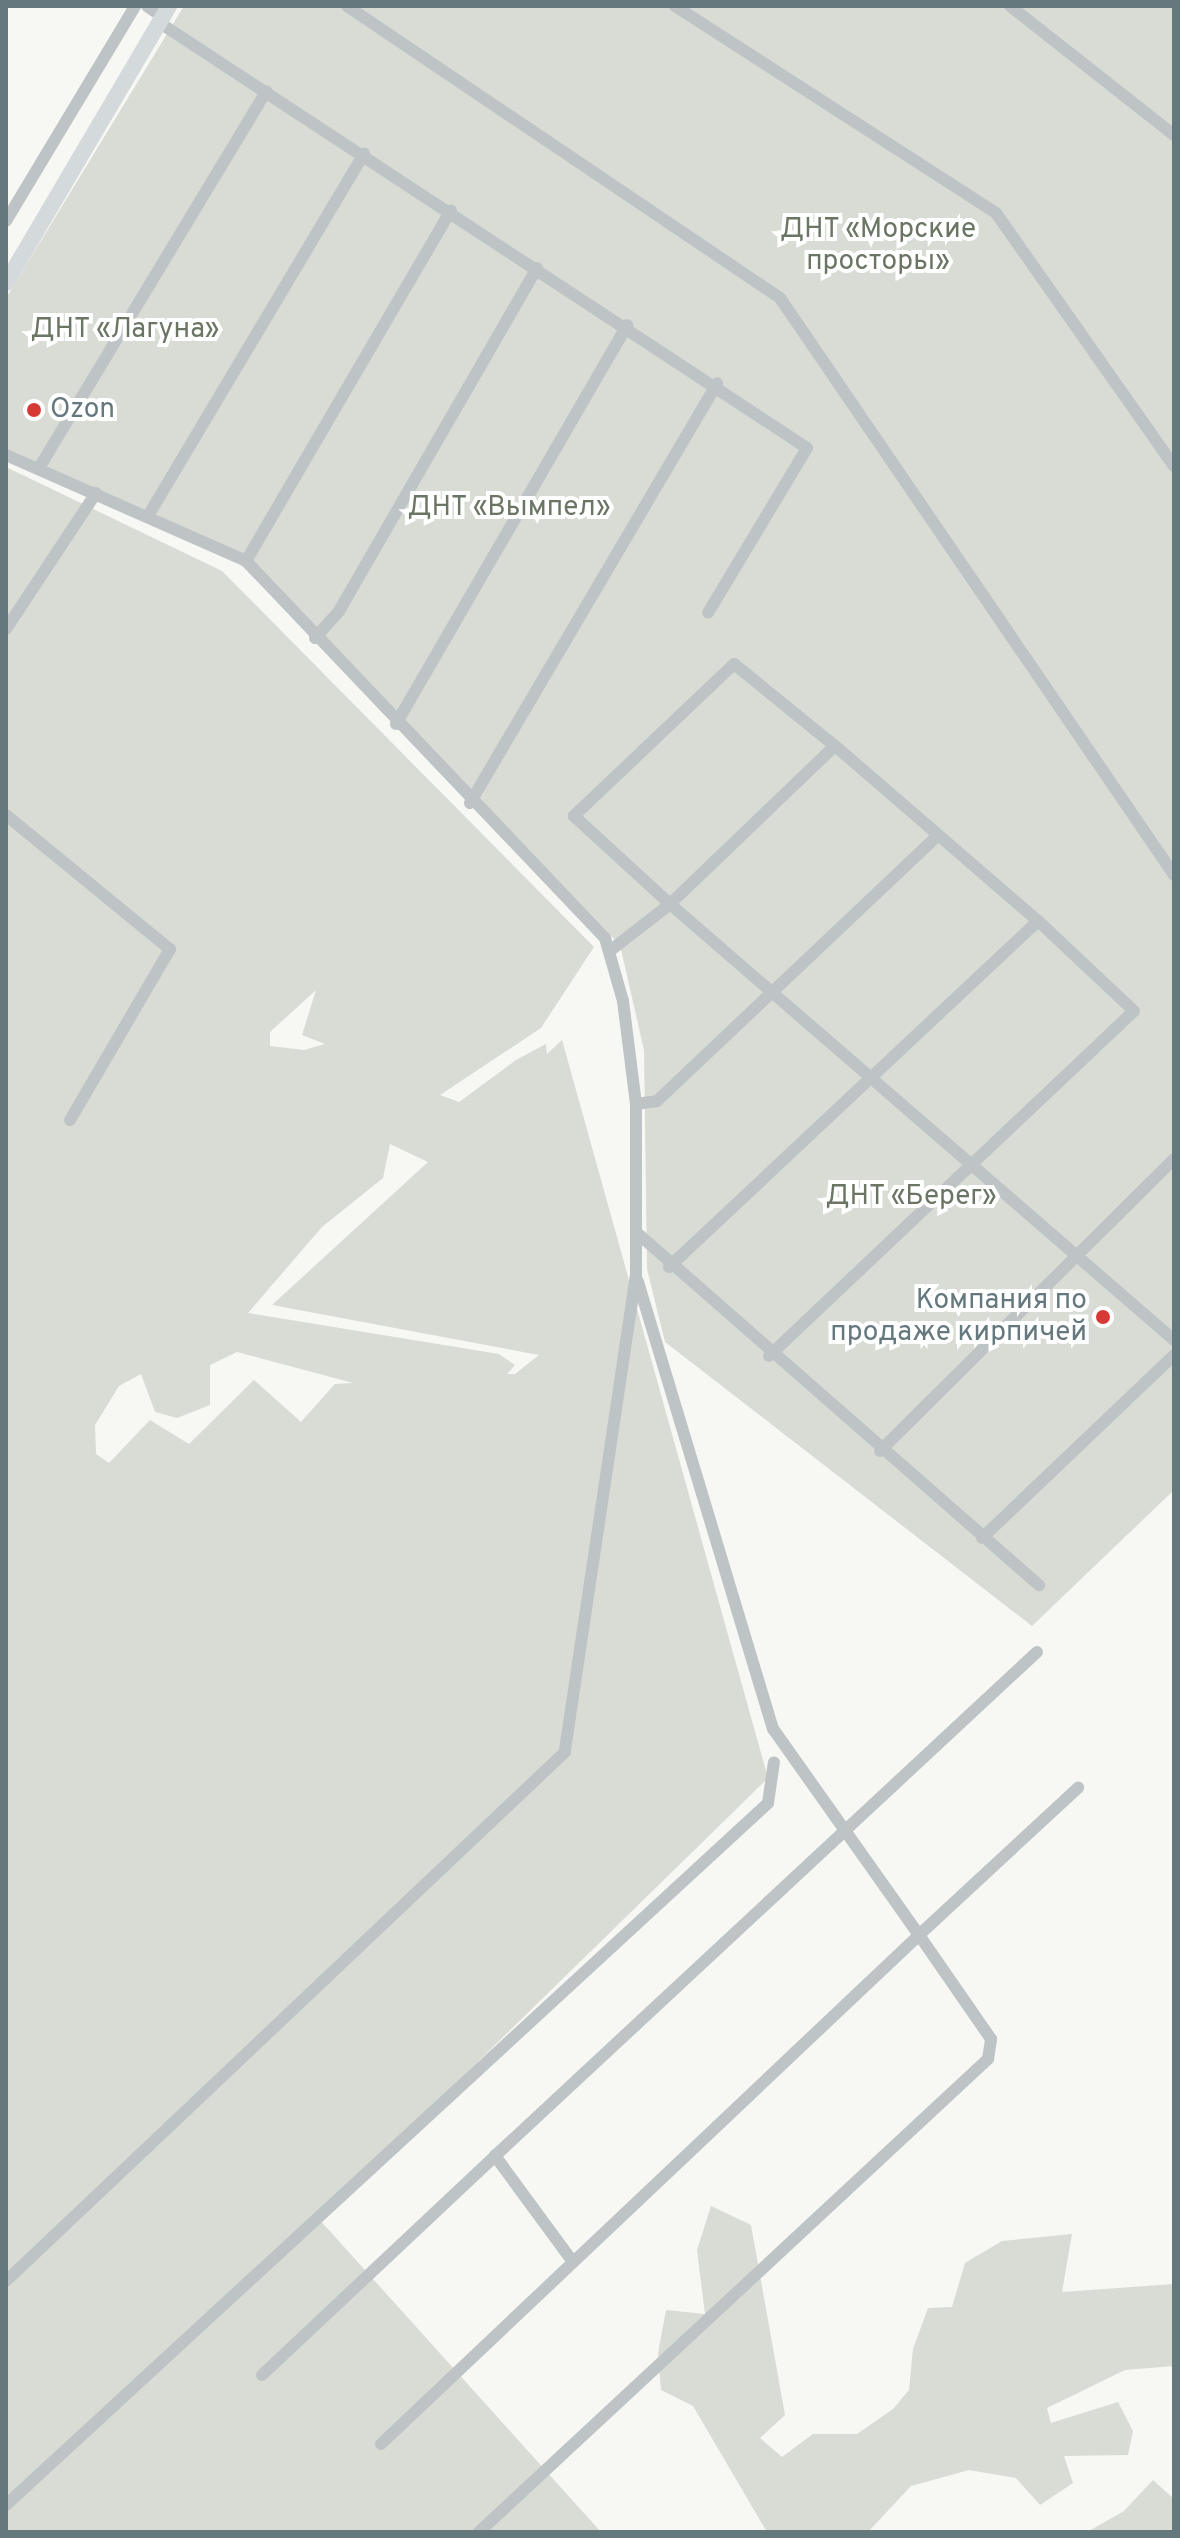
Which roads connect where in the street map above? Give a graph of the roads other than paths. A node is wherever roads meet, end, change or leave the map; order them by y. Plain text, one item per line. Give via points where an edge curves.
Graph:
1 (135, 6) edge
2 (147, 6) edge
3 (347, 6) edge
4 (675, 6) edge
5 (1010, 6) edge
6 (164, 15) edge
7 (266, 91) junction
8 (1174, 135) edge
9 (364, 154) junction
10 (451, 210) junction
11 (6, 221) edge
12 (537, 268) junction
13 (6, 283) edge
14 (627, 325) junction
15 (717, 383) junction
16 (6, 455) edge
17 (1174, 466) edge
18 (39, 468) junction
19 (96, 493) junction
20 (148, 516) junction
21 (246, 561) junction
22 (708, 613) dead end
23 (6, 629) edge
24 (315, 638) junction
25 (396, 724) junction
26 (835, 746) junction
27 (470, 803) junction
28 (6, 815) edge
29 (938, 835) junction
30 (1174, 875) edge
31 (670, 904) junction
32 (1038, 921) junction
33 (611, 950) junction
34 (768, 993) junction
35 (871, 1078) junction
36 (636, 1104) junction
37 (70, 1120) dead end
38 (1174, 1159) edge
39 (971, 1166) junction
40 (636, 1232) junction
41 (1083, 1257) junction
42 (669, 1267) junction
43 (636, 1275) junction
44 (1174, 1340) edge
45 (1174, 1355) edge
46 (769, 1356) junction
47 (880, 1451) junction
48 (982, 1538) junction
49 (1039, 1585) dead end
50 (1037, 1652) dead end
51 (774, 1762) dead end
52 (1078, 1788) dead end
53 (845, 1833) junction
54 (919, 1935) junction
55 (495, 2156) junction
56 (573, 2262) junction
57 (6, 2281) edge
58 (262, 2375) dead end
59 (381, 2444) dead end
60 (6, 2505) edge
61 (479, 2532) edge

1 - 11 street
2 - 6 street
3 - 30 street via 780,298
4 - 17 street via 996,213
5 - 8 street
6 - 7 street
6 - 13 main road
7 - 9 street
7 - 18 street
9 - 10 street
9 - 20 street
10 - 12 street
10 - 21 street
12 - 14 street
12 - 24 street via 339,611
14 - 15 street
14 - 25 street
15 - 22 street via 801,442 806,457
15 - 27 street
16 - 18 street
18 - 19 street
19 - 20 street
19 - 23 street
20 - 21 street
21 - 24 street
24 - 25 street
25 - 27 street
26 - 29 street
26 - 31 street
26 - 31 street via 734,664 612,776 576,820
27 - 33 street
28 - 37 street via 170,949
29 - 32 street
29 - 34 street
31 - 33 street
31 - 34 street
32 - 35 street
32 - 39 street via 1134,1011
33 - 36 street
34 - 35 street
34 - 36 street via 657,1101
35 - 39 street
35 - 42 street
36 - 40 street
38 - 41 street
39 - 41 street
39 - 46 street
40 - 42 street
40 - 43 street
41 - 44 street
41 - 47 street
42 - 46 street
43 - 53 street via 773,1729
43 - 57 street via 565,1752
45 - 48 street
46 - 47 street
47 - 48 street
48 - 49 street
50 - 53 street
51 - 60 street via 768,1803
52 - 54 street
53 - 54 street
53 - 55 street
54 - 56 street
54 - 61 street via 991,2039 988,2059
55 - 56 street
55 - 58 street
56 - 59 street

